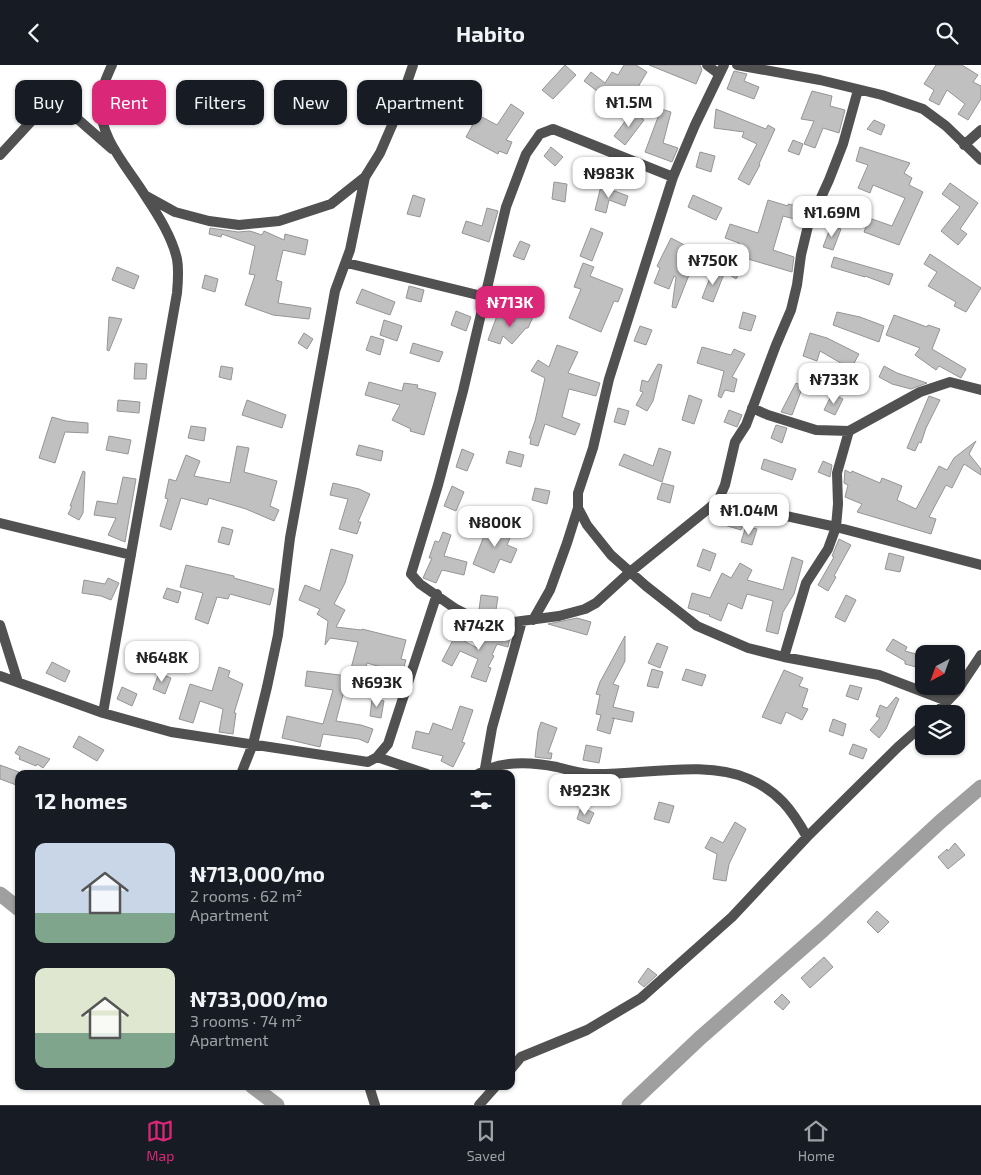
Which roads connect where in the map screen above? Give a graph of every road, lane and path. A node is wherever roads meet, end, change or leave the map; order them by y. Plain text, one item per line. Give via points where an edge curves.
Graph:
1 (112, 65) edge
2 (413, 65) edge
3 (707, 65) edge
4 (737, 65) edge
5 (722, 69) edge
6 (858, 90) junction
7 (981, 130) edge
8 (964, 145) junction
9 (115, 152) junction
10 (0, 155) edge
11 (981, 160) edge
12 (365, 177) junction
13 (673, 177) junction
14 (146, 196) junction
15 (347, 263) junction
16 (486, 297) junction
17 (981, 390) edge
18 (752, 408) junction
19 (849, 431) junction
20 (718, 501) junction
21 (578, 508) junction
22 (0, 523) edge
23 (836, 527) junction
24 (131, 555) junction
25 (981, 565) edge
26 (630, 572) junction
27 (438, 595) junction
28 (533, 620) junction
29 (522, 621) junction
30 (0, 625) edge
31 (981, 655) edge
32 (784, 657) junction
33 (0, 676) edge
34 (18, 682) junction
35 (947, 701) junction
36 (943, 705) edge
37 (103, 713) junction
38 (915, 732) edge
39 (253, 744) junction
40 (378, 757) junction
41 (243, 770) edge
42 (415, 770) edge
43 (483, 770) edge
44 (491, 770) edge
45 (807, 837) junction
46 (515, 1064) edge
47 (370, 1090) edge
48 (492, 1090) edge
49 (375, 1105) edge
50 (479, 1105) edge

1 - 9 street via 100,100 101,116
2 - 12 street via 393,123
3 - 5 street
4 - 6 street via 820,79
5 - 13 street
6 - 8 street via 923,109
6 - 18 street via 843,144 808,226 791,310
7 - 8 street
8 - 11 street
9 - 10 street via 65,108 48,103
9 - 14 street
12 - 14 street via 331,204 279,221 239,225 175,212
12 - 15 street
13 - 16 street via 552,129 540,134 526,153 506,207
13 - 21 street via 609,379 593,448 578,493
14 - 24 street via 166,230 177,258 179,274
15 - 16 street
15 - 39 street via 335,291 290,538 278,635
16 - 27 street via 438,485 411,574
17 - 19 street via 950,382 920,392
18 - 19 street via 816,430
18 - 20 street via 735,442
19 - 23 street via 837,473
20 - 23 street
20 - 26 street
21 - 26 street via 611,555
21 - 28 street via 550,590
22 - 24 street
23 - 25 street
23 - 32 street via 828,549 806,583
24 - 37 street
26 - 28 street via 585,609
26 - 32 street via 698,626 748,648
27 - 29 street via 483,623
27 - 40 street via 388,744
28 - 29 street
29 - 43 street
30 - 34 street
31 - 35 street
32 - 35 street via 878,675
33 - 34 street
34 - 37 street
35 - 36 street
37 - 39 street via 170,732
38 - 45 street
39 - 40 street via 368,762
39 - 41 street
40 - 42 street
44 - 45 street via 510,764 534,763 590,774 695,769 728,773 749,779 769,790 794,813
45 - 46 street via 732,917 642,998 587,1030 521,1057
47 - 49 street
48 - 50 street

